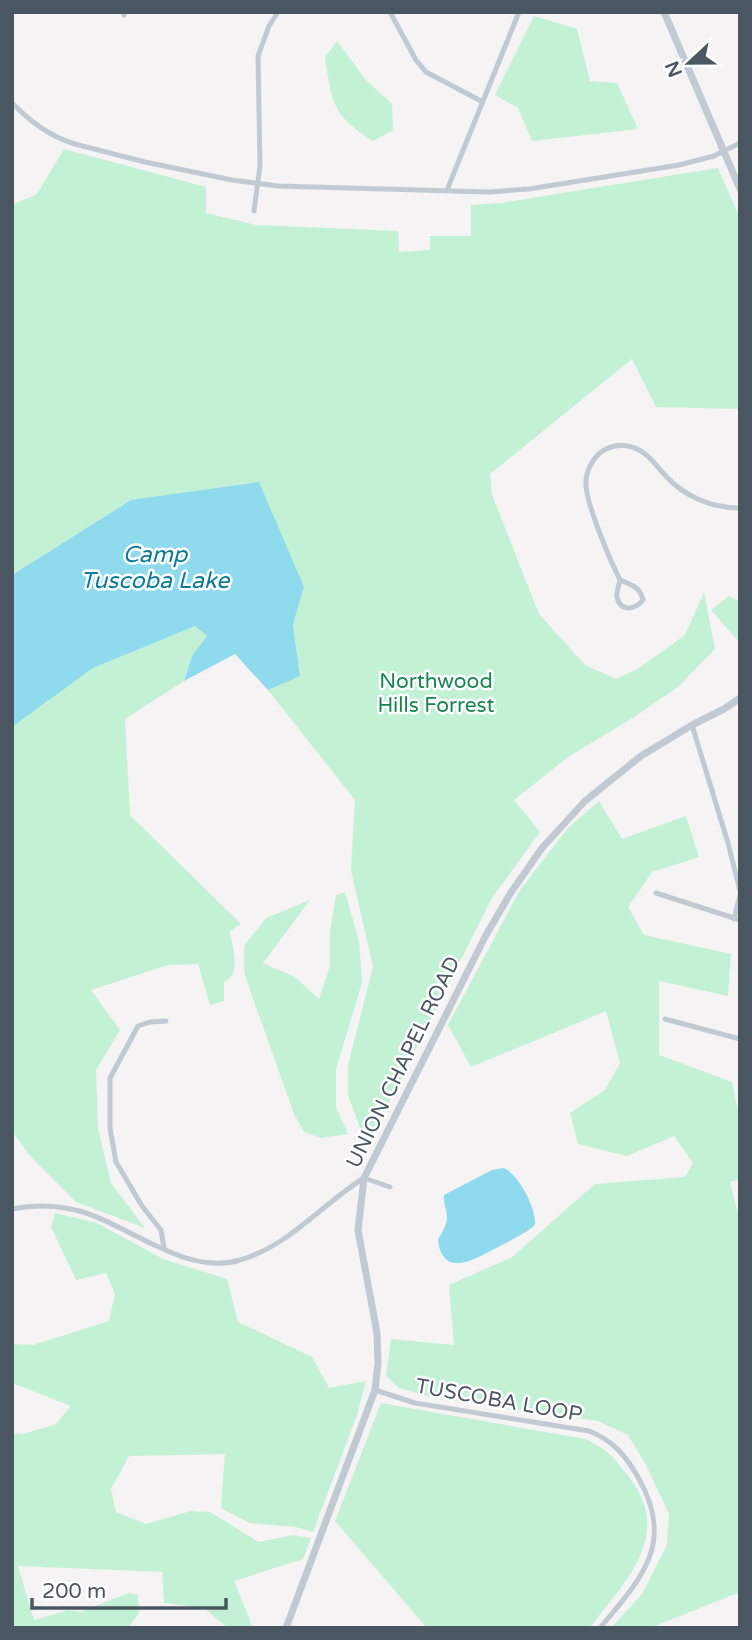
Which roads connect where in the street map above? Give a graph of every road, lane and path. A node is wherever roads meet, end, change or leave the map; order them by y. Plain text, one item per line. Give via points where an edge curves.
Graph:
1 (278, 12) edge
2 (390, 12) edge
3 (519, 12) edge
4 (664, 12) edge
5 (481, 101) junction
6 (12, 103) edge
7 (740, 143) edge
8 (725, 152) junction
9 (260, 183) junction
10 (740, 189) edge
11 (447, 190) junction
12 (254, 211) dead end
13 (740, 508) edge
14 (620, 580) junction
15 (740, 698) edge
16 (692, 725) junction
17 (656, 893) dead end
18 (740, 893) edge
19 (737, 920) edge
20 (665, 1019) dead end
21 (166, 1021) dead end
22 (740, 1039) edge
23 (364, 1178) junction
24 (390, 1187) dead end
25 (12, 1209) edge
26 (164, 1248) junction
27 (375, 1390) junction
28 (286, 1628) edge
29 (600, 1628) edge

1 - 9 street via 258,56
2 - 5 street via 426,72
3 - 5 street
4 - 8 street
5 - 11 street
6 - 9 street via 38,127 67,141 192,173
7 - 8 street
8 - 10 street
8 - 11 street via 679,165 529,189
9 - 11 street
9 - 12 street
13 - 14 street via 714,505 689,494 638,449 623,445 601,452 588,472 586,488
14 - 14 street via 618,601 630,609 638,606 643,600 641,592
15 - 16 street, UNION CHAPEL ROAD
16 - 18 street
16 - 23 street, UNION CHAPEL ROAD via 641,756 585,801 523,874 486,936
17 - 19 street
18 - 19 street
20 - 22 street
21 - 26 street via 138,1026 110,1078 109,1097 116,1162 161,1230
23 - 24 street
23 - 26 street via 298,1229 242,1260 211,1265
23 - 27 street, UNION CHAPEL ROAD via 358,1230 377,1333
25 - 26 street via 41,1205 78,1211
27 - 28 street, UNION CHAPEL ROAD
27 - 29 street, TUSCOBA LOOP via 415,1402 589,1432 617,1447 649,1495 655,1535 636,1580

